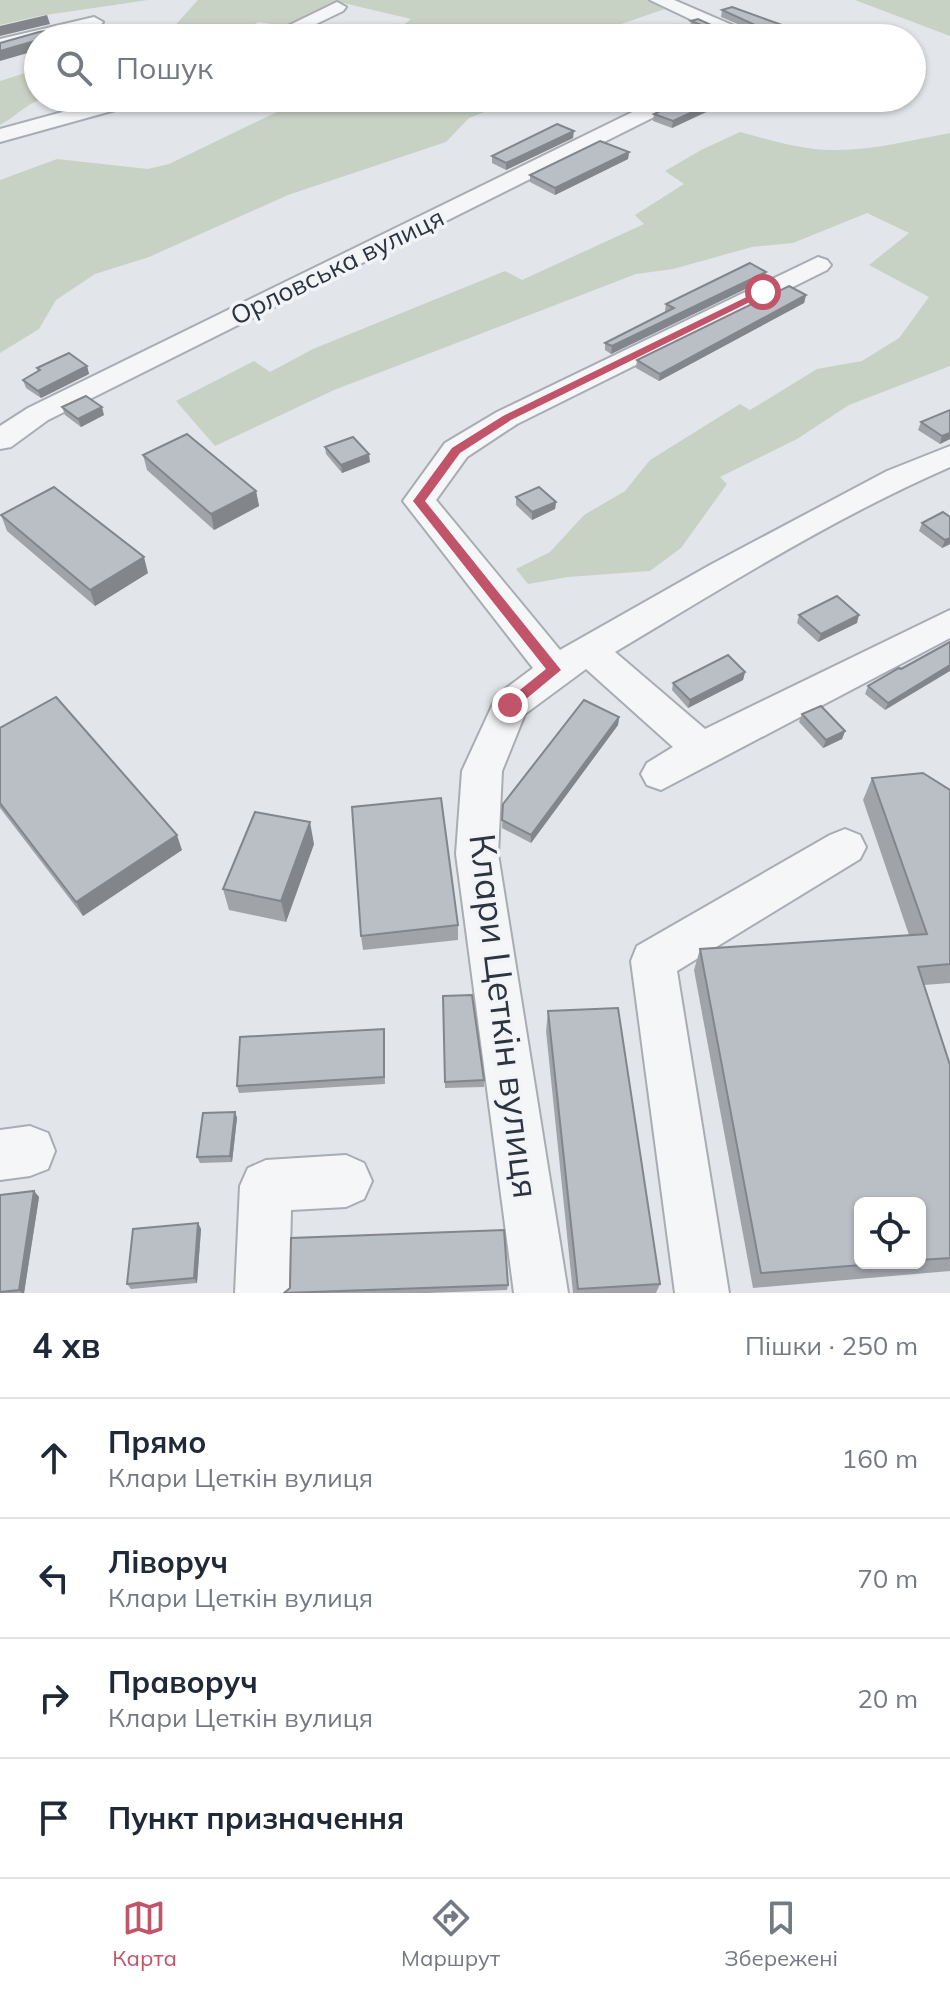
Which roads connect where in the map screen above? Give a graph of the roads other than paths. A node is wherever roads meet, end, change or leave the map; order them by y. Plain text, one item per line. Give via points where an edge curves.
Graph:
1 (659, 0) edge
2 (337, 7) dead end
3 (94, 22) dead end
4 (86, 24) edge
5 (301, 24) edge
6 (714, 24) edge
7 (24, 39) edge
8 (0, 45) edge
9 (87, 112) edge
10 (649, 112) edge
11 (0, 136) edge
12 (818, 265) dead end
13 (0, 440) edge
14 (950, 456) edge
15 (950, 623) edge
16 (590, 651) junction
17 (555, 670) junction
18 (701, 749) junction
19 (661, 774) dead end
20 (845, 847) dead end
21 (346, 1181) dead end
22 (262, 1293) edge
23 (541, 1293) edge
24 (702, 1293) edge

1 - 6 street
2 - 5 street
3 - 4 street
7 - 8 street
9 - 11 street
10 - 13 street, Орловська вулиця via 38,414
12 - 17 street via 507,418 456,450 419,501
14 - 16 street, Клари Цеткін вулиця via 816,521
15 - 18 street
16 - 17 street, Клари Цеткін вулиця
16 - 18 street
17 - 23 street, Клари Цеткін вулиця via 510,705 493,745 482,771 477,854
18 - 19 street
20 - 24 street via 653,961
21 - 22 street via 266,1186

